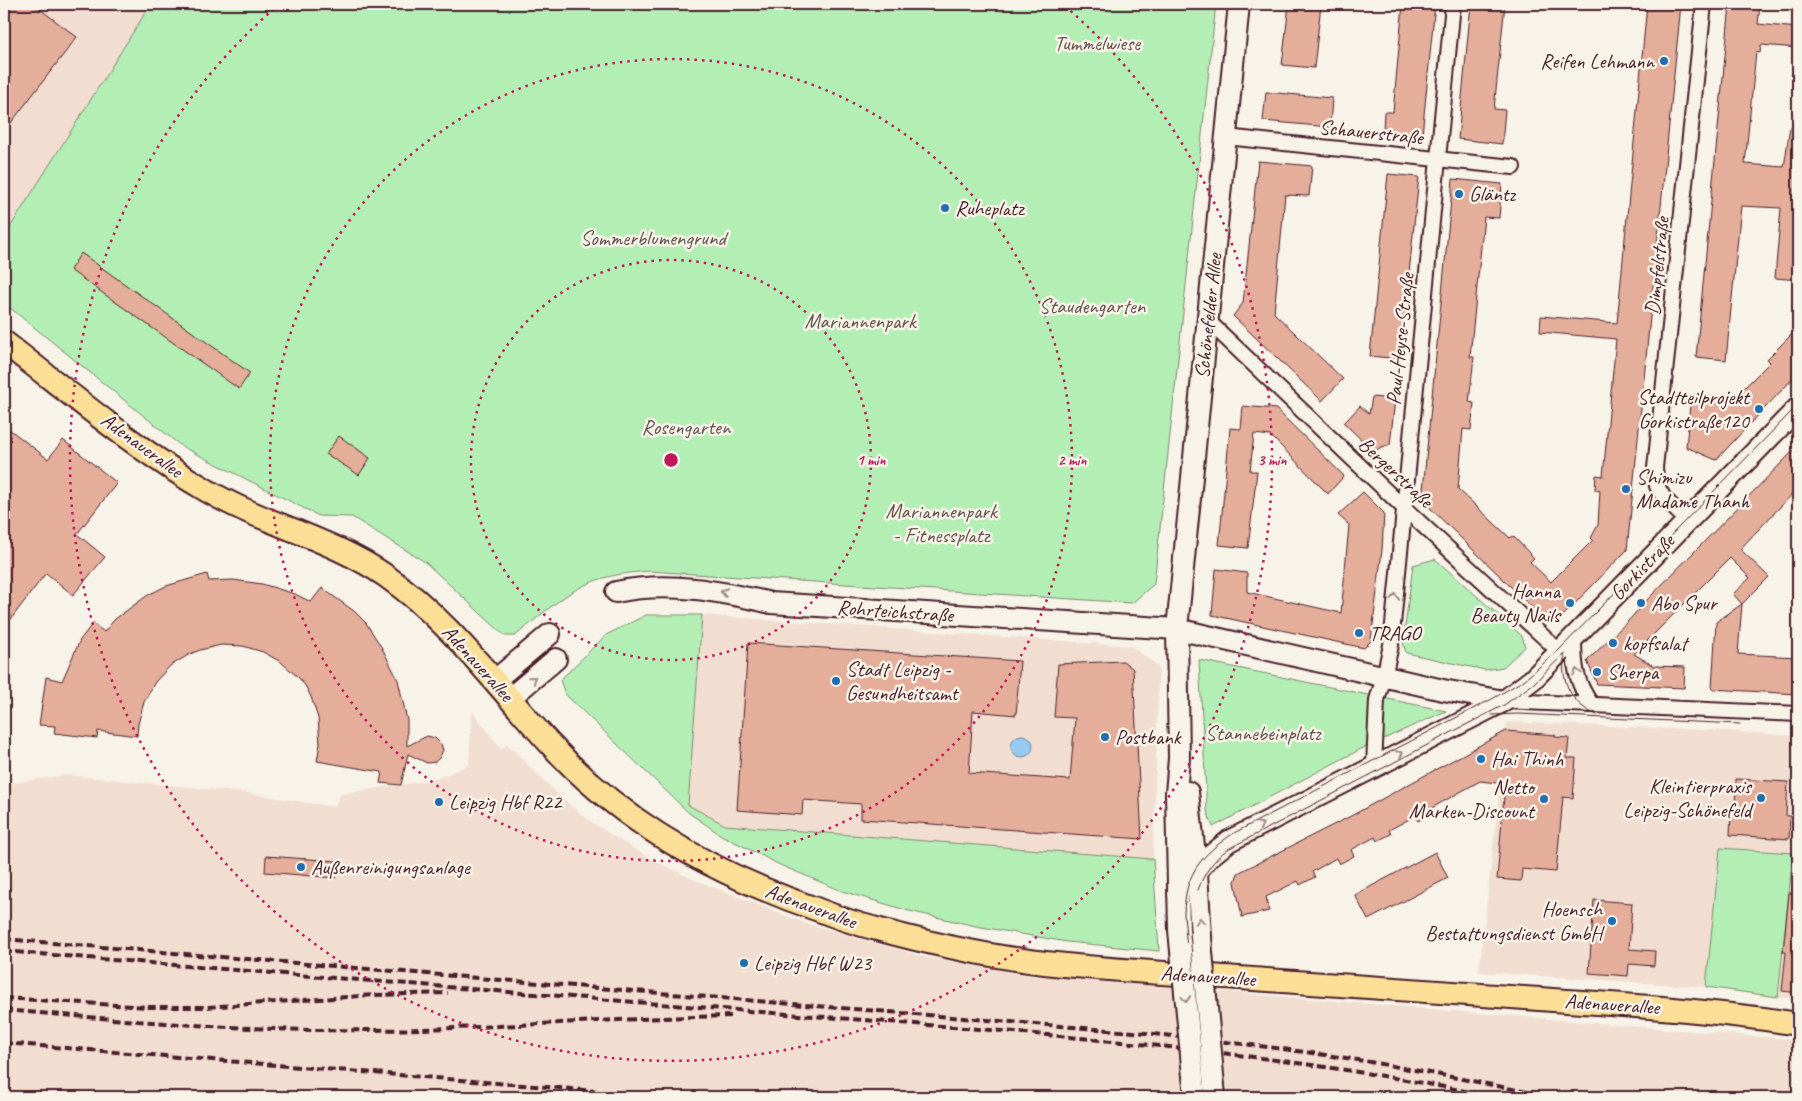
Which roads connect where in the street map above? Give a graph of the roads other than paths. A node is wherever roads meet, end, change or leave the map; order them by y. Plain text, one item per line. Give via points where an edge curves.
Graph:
1 (1239, 4) edge
2 (1453, 4) edge
3 (1704, 4) edge
4 (1226, 137) junction
5 (1438, 159) junction
6 (1513, 167) dead end
7 (1207, 320) junction
8 (4, 342) edge
9 (1798, 408) edge
10 (1403, 507) junction
11 (1687, 521) junction
12 (616, 592) dead end
13 (1177, 629) junction
14 (550, 634) dead end
15 (1574, 636) junction
16 (1560, 652) junction
17 (556, 658) dead end
18 (1384, 677) junction
19 (494, 680) junction
20 (510, 698) junction
21 (1504, 701) junction
22 (1592, 704) junction
23 (1798, 714) edge
24 (1374, 767) junction
25 (1218, 849) junction
26 (1186, 851) junction
27 (1197, 873) junction
28 (1178, 893) junction
29 (1798, 1024) edge
30 (1195, 1097) edge
31 (1215, 1097) edge

1 - 4 main road, Schönefelder Allee
2 - 5 street, Paul-Heyse-Straße
3 - 11 street, Dimpfelstraße via 1655,468 1657,486 1664,498
4 - 5 street, Schauerstraße
4 - 7 main road, Schönefelder Allee
5 - 6 street, Schauerstraße
5 - 10 street, Paul-Heyse-Straße
7 - 10 street, Bergerstraße
7 - 13 main road, Schönefelder Allee
8 - 19 main road, Adenauerallee via 147,451 207,491 362,561 386,576 431,612
9 - 11 main road, Gorkistraße
10 - 16 street, Bergerstraße
18 -> 10 street, Paul-Heyse-Straße
11 - 15 main road, Gorkistraße
13 -> 12 main road, Rohrteichstraße via 771,603 722,591 672,587
13 - 18 main road
13 - 26 main road via 1179,758 1176,793
14 - 19 main road
15 - 16 main road, Gorkistraße
22 -> 15 street via 1580,687 1576,672
16 - 21 main road, Gorkistraße via 1533,679
20 -> 17 main road
18 - 21 main road
18 - 24 street via 1377,700
19 - 20 main road, Adenauerallee
20 - 29 main road, Adenauerallee via 583,778 638,822 691,855 750,883 868,927 954,948 1075,966 1647,1006
21 - 22 street
24 -> 21 main road
22 - 23 street
25 -> 24 main road
25 - 26 main road
25 - 27 main road
26 - 27 main road
26 - 28 main road
27 - 28 main road
31 -> 27 main road, bridge
28 -> 30 main road, bridge

